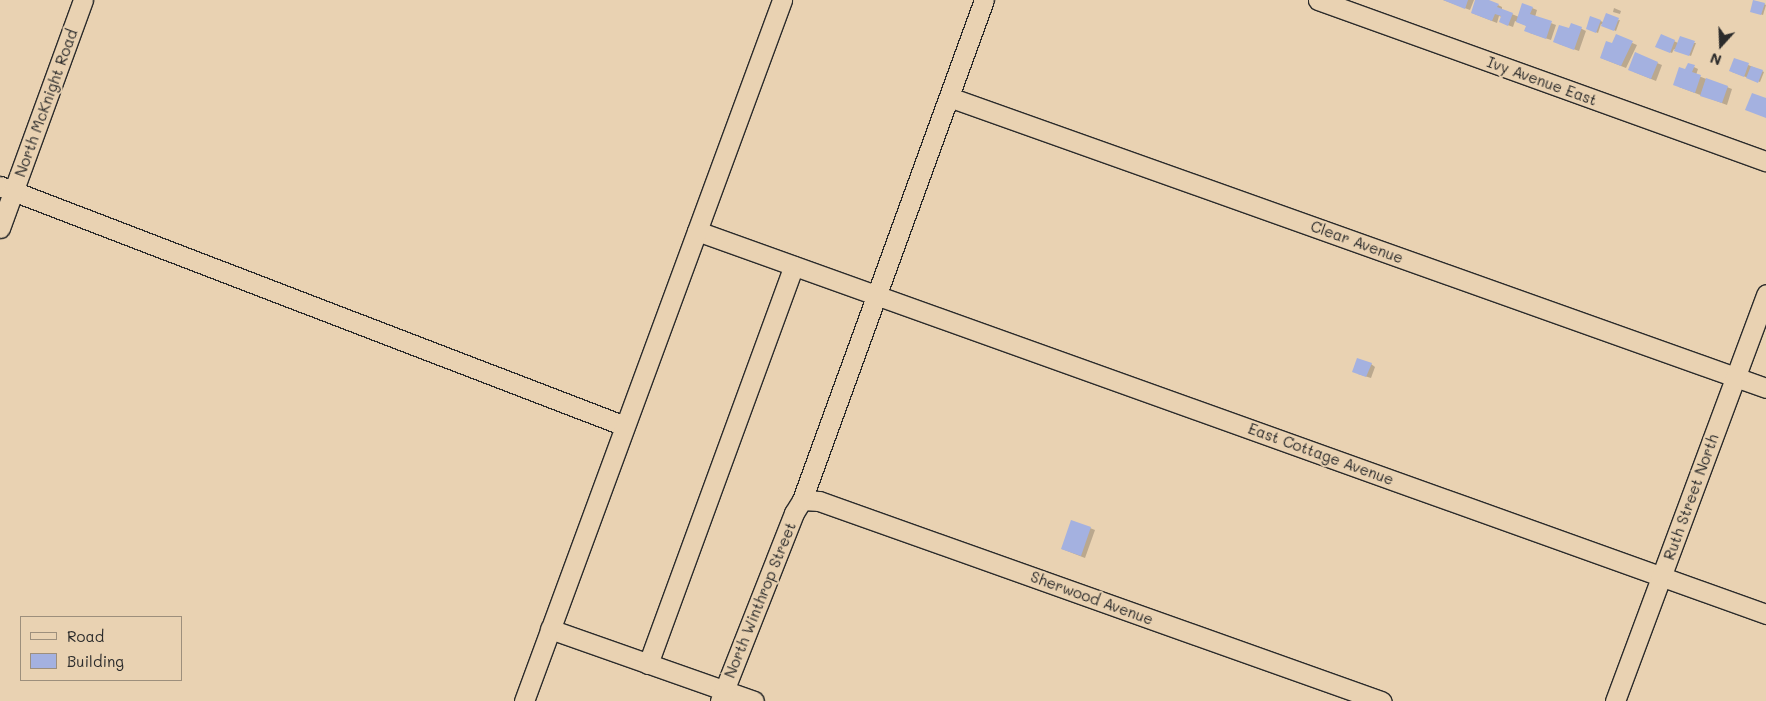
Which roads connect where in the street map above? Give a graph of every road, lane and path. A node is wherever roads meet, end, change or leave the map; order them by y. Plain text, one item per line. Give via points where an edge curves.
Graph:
1 (782, 0) edge
2 (984, 0) edge
3 (1321, 1) edge
4 (83, 2) edge
5 (949, 97) junction
6 (1766, 161) edge
7 (7, 189) edge
8 (0, 228) edge
9 (697, 231) junction
10 (794, 266) junction
11 (1766, 294) edge
12 (877, 295) junction
13 (1735, 376) junction
14 (1766, 388) edge
15 (625, 426) junction
16 (802, 500) junction
17 (1661, 576) junction
18 (1766, 614) edge
19 (550, 629) junction
20 (648, 664) junction
21 (722, 696) edge
22 (524, 701) edge
23 (754, 701) edge
24 (1381, 701) edge
25 (1614, 701) edge

1 - 9 street
2 - 5 street, North Winthrop Street
3 - 6 street, Ivy Avenue East
4 - 7 street, North McKnight Road
5 - 12 street, North Winthrop Street
5 - 13 street, Clear Avenue
7 - 8 street, North McKnight Road
7 - 15 street
9 - 10 street, East Cottage Avenue
9 - 15 street
10 - 12 street, East Cottage Avenue
10 - 20 street
11 - 13 street, Ruth Street North
12 - 16 street, North Winthrop Street
12 - 17 street, East Cottage Avenue
13 - 14 street, Clear Avenue
13 - 17 street, Ruth Street North
15 - 19 street
16 - 21 street, North Winthrop Street
16 - 24 street, Sherwood Avenue via 819,501
17 - 18 street, East Cottage Avenue
17 - 25 street, Ruth Street North
19 - 20 street
19 - 22 street
20 - 21 street
21 - 23 street

